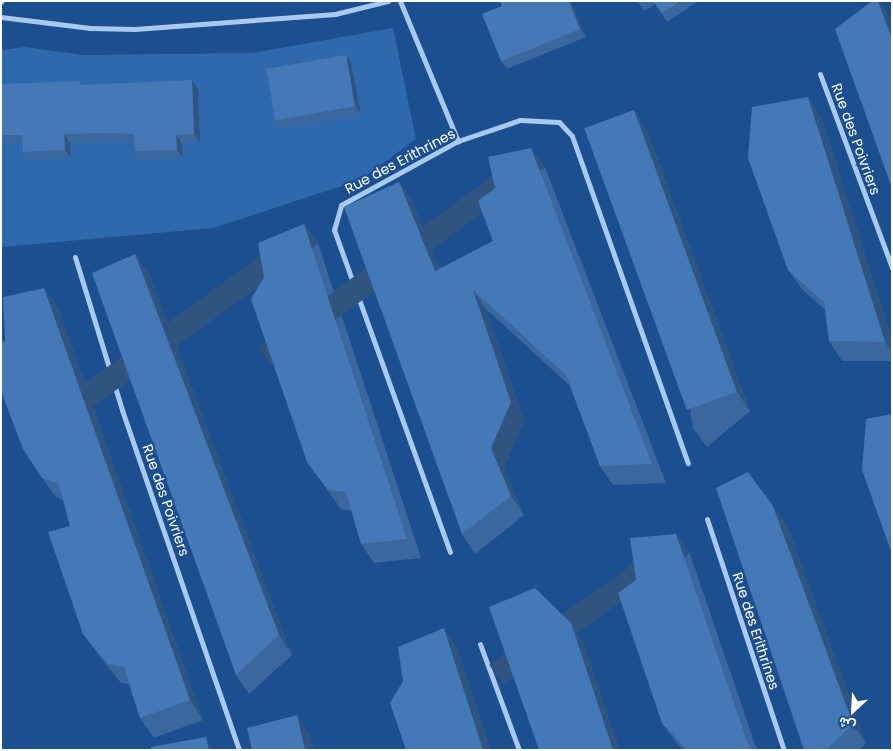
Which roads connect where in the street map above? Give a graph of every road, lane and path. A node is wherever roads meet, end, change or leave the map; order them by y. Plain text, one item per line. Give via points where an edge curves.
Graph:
1 (388, 1) edge
2 (400, 1) edge
3 (1, 17) edge
4 (820, 74) dead end
5 (458, 141) junction
6 (74, 257) dead end
7 (892, 268) edge
8 (688, 463) dead end
9 (707, 519) dead end
10 (450, 552) dead end
11 (480, 644) dead end
12 (240, 750) edge
13 (519, 750) edge
14 (784, 750) edge

1 - 3 street via 335,14 135,29 90,28
2 - 5 street
4 - 7 street, Rue des Poivriers
5 - 8 street, Rue des Erithrines via 520,120 558,122 572,136
5 - 10 street, Rue des Erithrines via 341,205 334,230
6 - 12 street, Rue des Poivriers via 122,410
9 - 14 street, Rue des Erithrines
11 - 13 street

